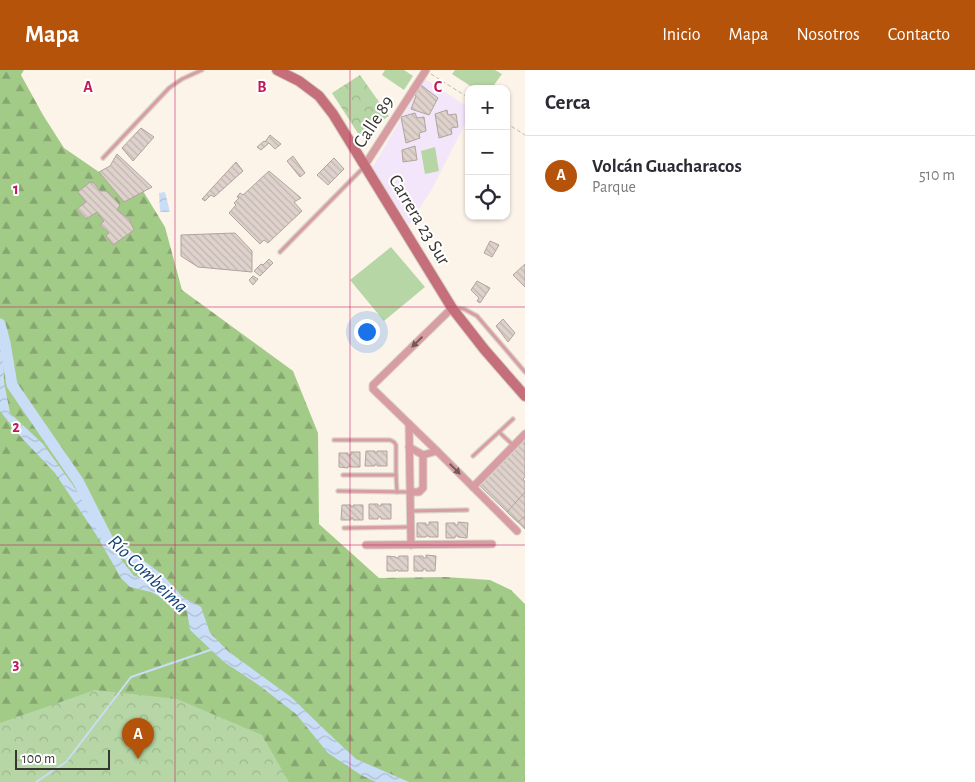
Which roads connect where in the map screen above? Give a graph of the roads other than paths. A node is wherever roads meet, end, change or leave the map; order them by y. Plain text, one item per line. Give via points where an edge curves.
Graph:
1 (202, 70) edge
2 (277, 70) edge
3 (426, 70) edge
4 (103, 158) dead end
5 (365, 165) junction
6 (280, 252) dead end
7 (452, 308) junction
8 (525, 372) edge
9 (525, 396) edge
10 (513, 419) dead end
11 (409, 424) junction
12 (499, 432) junction
13 (525, 434) edge
14 (334, 440) dead end
15 (514, 445) junction
16 (409, 447) junction
17 (437, 451) junction
18 (423, 455) junction
19 (473, 456) dead end
20 (343, 475) dead end
21 (396, 475) junction
22 (473, 487) junction
23 (338, 491) dead end
24 (396, 492) junction
25 (410, 492) junction
26 (467, 510) dead end
27 (411, 511) junction
28 (344, 528) dead end
29 (411, 528) junction
30 (517, 531) dead end
31 (492, 544) dead end
32 (366, 545) dead end
33 (412, 545) junction

1 - 4 lane via 169,88
2 - 5 main road, Carrera 23 Sur via 300,81 319,96
3 - 5 street, Calle 89
5 - 6 lane
5 - 7 main road, Carrera 23 Sur
7 - 8 lane via 464,309 477,316
7 - 9 main road, Carrera 23 Sur
7 -> 11 street via 373,384 373,389
10 - 12 lane
11 - 16 street
11 - 17 street
12 - 15 lane
12 - 19 lane
13 - 15 street
14 - 21 lane via 394,442
15 - 22 street
16 - 18 street
16 - 25 street
17 - 18 street
17 -> 22 street
18 - 25 street via 423,488 419,492
20 - 21 lane
21 - 24 lane
22 - 30 street
23 - 24 lane
24 - 25 lane
25 - 27 street
26 - 27 lane
27 - 29 street
28 - 29 lane
29 - 33 street
31 - 33 street
32 - 33 street

